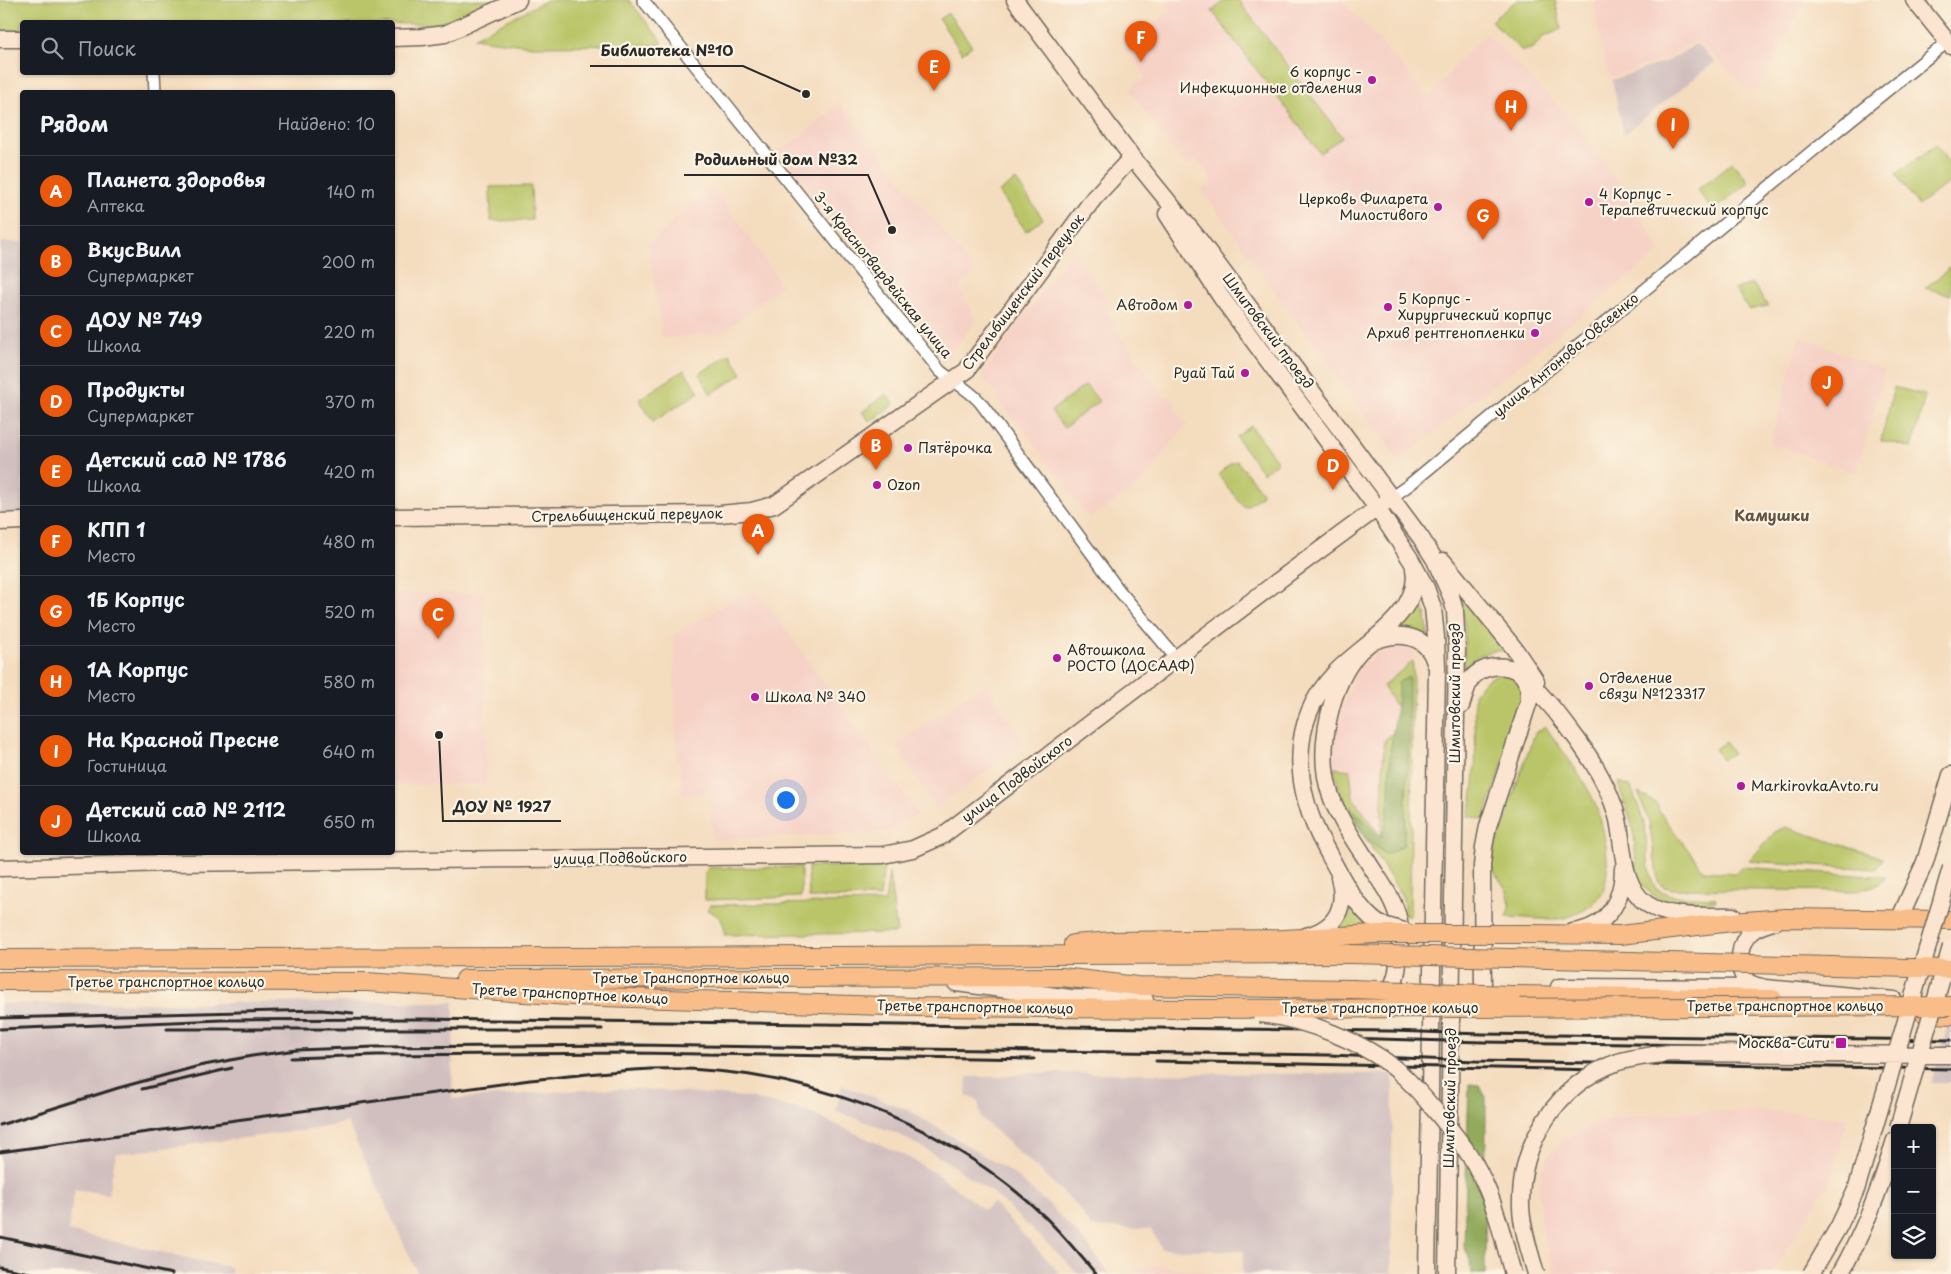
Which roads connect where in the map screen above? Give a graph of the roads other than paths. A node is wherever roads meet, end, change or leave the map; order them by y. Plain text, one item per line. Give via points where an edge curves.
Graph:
1 (518, 0) edge
2 (643, 0) edge
3 (1015, 0) edge
4 (1914, 0) edge
5 (395, 38) edge
6 (0, 39) edge
7 (20, 39) edge
8 (1949, 44) edge
9 (154, 75) edge
10 (155, 90) edge
11 (1132, 156) junction
12 (953, 381) junction
13 (1392, 498) junction
14 (1377, 508) junction
15 (395, 517) edge
16 (20, 521) edge
17 (0, 522) edge
18 (1411, 560) junction
19 (1363, 649) junction
20 (1176, 658) junction
21 (1437, 668) junction
22 (1522, 676) junction
23 (1554, 711) junction
24 (1456, 722) junction
25 (1951, 775) edge
26 (1622, 843) junction
27 (168, 858) edge
28 (1331, 859) junction
29 (0, 868) edge
30 (1951, 868) edge
31 (1785, 918) junction
32 (1899, 920) junction
33 (1951, 920) edge
34 (1377, 929) junction
35 (1526, 934) junction
36 (1283, 939) junction
37 (1951, 947) edge
38 (983, 955) junction
39 (0, 959) edge
40 (1951, 969) edge
41 (925, 978) junction
42 (0, 981) edge
43 (136, 982) junction
44 (368, 982) junction
45 (1765, 988) junction
46 (1512, 991) junction
47 (0, 992) edge
48 (1951, 1005) edge
49 (1191, 1009) junction
50 (1884, 1009) junction
51 (1951, 1015) edge
52 (1951, 1055) edge
53 (1899, 1124) edge
54 (1891, 1152) edge
55 (1878, 1192) junction
56 (1427, 1274) edge
57 (1447, 1274) edge
58 (1514, 1274) edge
59 (1536, 1274) edge
60 (1812, 1274) edge
61 (1840, 1274) edge
62 (1854, 1274) edge

1 - 5 main road via 445,34
2 - 12 street, 3-я Красногвардейская улица via 940,371
3 - 11 main road, Шмитовский проезд
4 - 8 main road
6 - 7 main road
8 - 13 street, улица Антонова-Овсеенко via 1833,134
9 - 10 street
11 - 12 main road, Стрельбищенский переулок via 1094,198 970,366
11 - 13 main road, Шмитовский проезд via 1197,237
11 - 14 main road, Шмитовский проезд via 1221,297
12 - 15 main road, Стрельбищенский переулок via 785,499 765,509 720,514
12 - 20 street, 3-я Красногвардейская улица via 980,402 1118,589
13 - 14 main road, улица Антонова-Овсеенко
13 - 23 main road via 1514,648
13 - 24 main road, Шмитовский проезд via 1435,560 1453,603 1457,636
14 - 18 main road, Шмитовский проезд
14 - 20 main road, улица Антонова-Овсеенко
16 - 17 main road
18 - 19 main road via 1416,580 1411,598
18 - 21 main road, Шмитовский проезд via 1433,608
19 - 21 main road via 1376,640 1406,635 1420,640
19 - 28 main road via 1333,675 1321,691 1305,725 1300,751 1305,799
19 - 41 main road via 1349,664 1330,710 1324,741 1324,767 1338,813 1389,896 1398,920 1398,964 1394,983 1385,996 1367,1004 1082,998
20 - 27 main road, улица Подвойского via 942,836 913,848 886,854
21 - 56 main road, Шмитовский проезд
22 - 23 main road
22 - 24 main road via 1505,666 1480,671 1470,680
22 - 50 main road via 1529,688 1529,701 1488,826 1483,856 1483,992 1487,1001 1506,1008 1535,1010
23 - 26 main road via 1604,782 1614,806
24 - 57 main road, Шмитовский проезд
25 - 32 main road via 1924,862
26 - 31 main road via 1631,884 1640,898 1656,908 1682,914
26 - 35 main road via 1623,873 1619,897 1602,920 1577,931
27 - 29 main road, улица Подвойского
28 - 34 main road
28 - 36 main road via 1342,892 1334,921 1309,935
30 - 60 main road, bridge via 1856,1190 1840,1226
31 - 32 main road
31 - 35 main road via 1620,935
31 - 45 main road via 1751,931 1741,949 1740,960 1746,979
32 - 33 main road
34 - 35 main road, bridge via 1414,934
34 - 36 main road
36 - 38 main road via 1112,941
37 - 53 main road, bridge
38 - 39 main road, Третье транспортное кольцо
38 - 40 main road, Третье транспортное кольцо, bridge via 1350,954
41 - 44 main road, Третье Транспортное кольцо via 551,977
41 - 46 main road, Третье Транспортное кольцо, bridge via 1062,977 1137,986 1352,985
42 - 43 main road, Третье транспортное кольцо
43 - 44 main road, Третье транспортное кольцо
43 - 47 main road
44 - 49 main road, Третье транспортное кольцо via 569,996 917,1007
45 - 46 main road
45 - 48 main road
46 - 50 main road, Третье Транспортное кольцо via 1764,998
48 - 49 main road, Третье транспортное кольцо, bridge
49 - 58 main road, bridge via 1258,1013 1290,1019 1362,1048 1398,1072 1452,1130 1476,1165
50 - 51 main road, Третье Транспортное кольцо
52 - 59 main road, bridge via 1670,1053 1634,1058 1604,1068 1563,1097 1537,1133 1529,1152 1521,1208
54 - 55 main road
55 - 61 main road
55 - 62 main road

